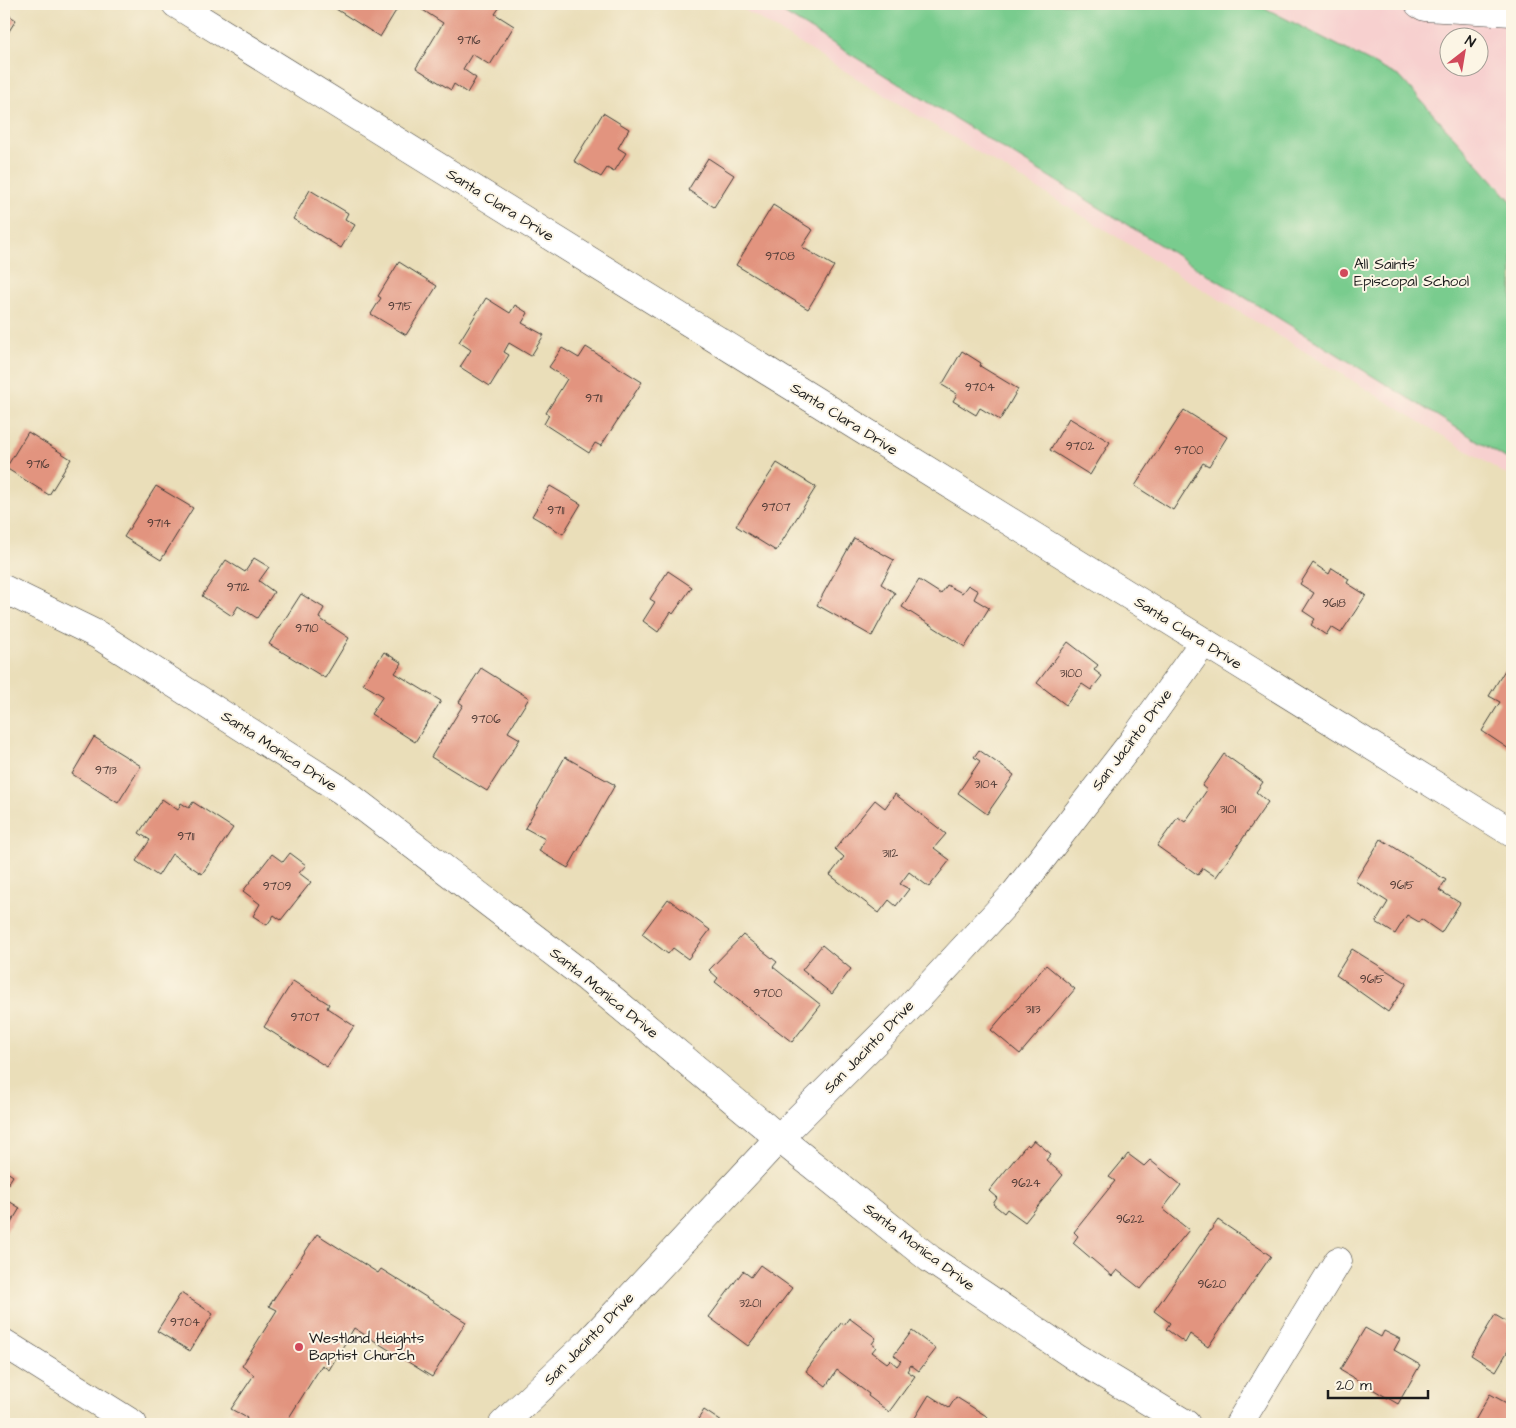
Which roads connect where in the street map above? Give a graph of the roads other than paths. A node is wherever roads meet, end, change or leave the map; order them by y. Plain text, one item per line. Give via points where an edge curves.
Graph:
1 (176, 4) edge
2 (1419, 4) edge
3 (1512, 12) edge
4 (4, 589) edge
5 (1204, 642) junction
6 (1512, 833) edge
7 (779, 1138) junction
8 (1338, 1260) dead end
9 (4, 1343) edge
10 (134, 1424) edge
11 (504, 1424) edge
12 (1186, 1424) edge
13 (1239, 1424) edge

1 - 5 street, Santa Clara Drive
2 - 3 street
4 - 7 street, Santa Monica Drive via 98,635 340,790 587,978
5 - 6 street, Santa Clara Drive
5 - 7 street, San Jacinto Drive via 1133,741 1016,892 905,1012
7 - 11 street, San Jacinto Drive via 586,1345
7 - 12 street, Santa Monica Drive via 930,1259 1078,1358
8 - 13 street
9 - 10 street

